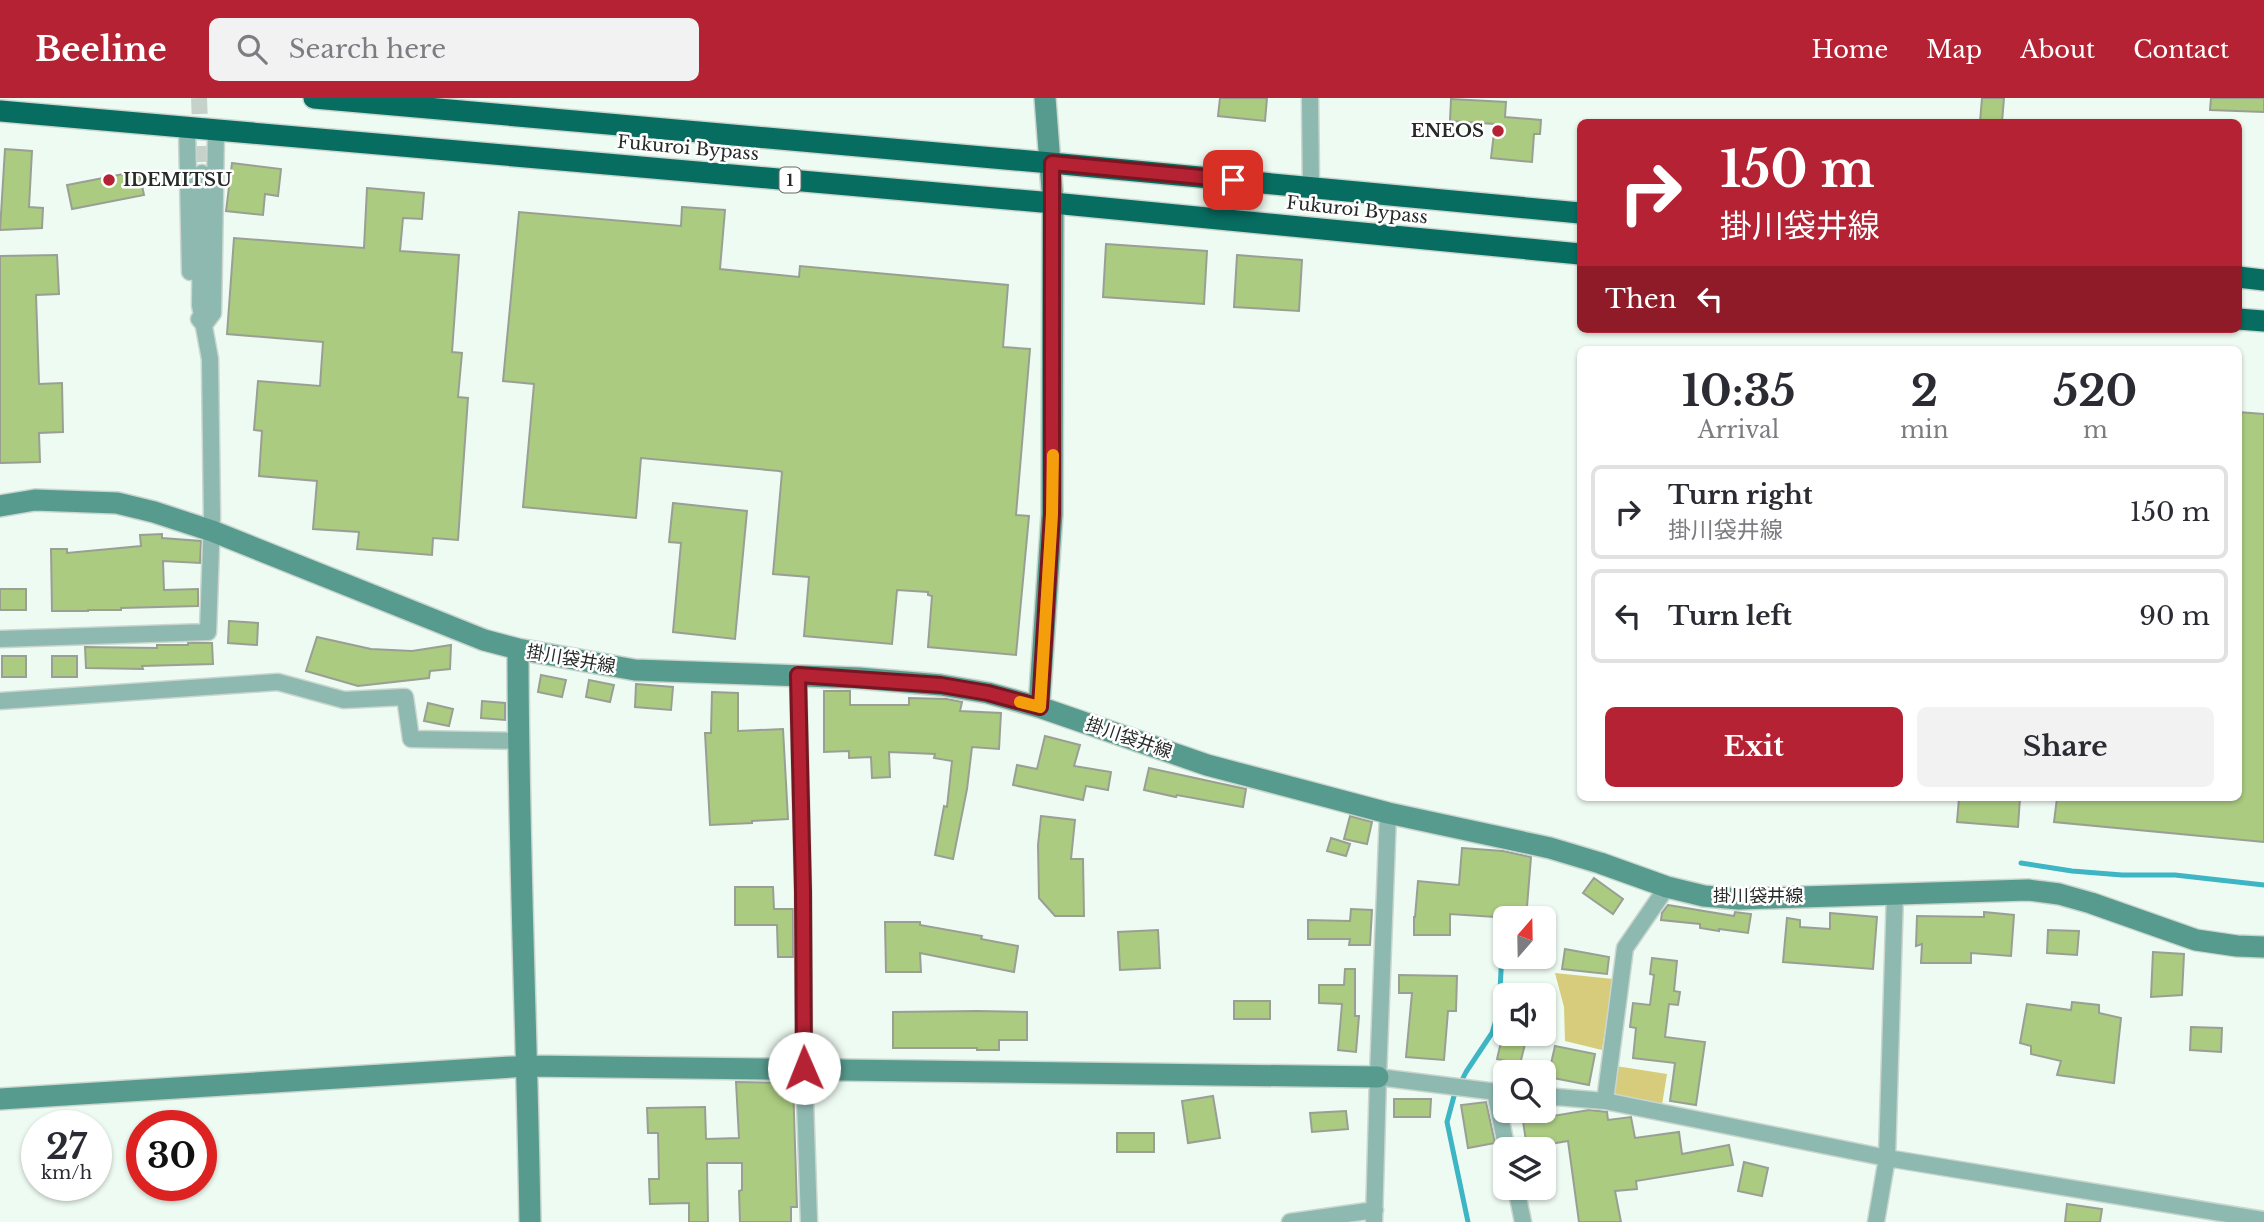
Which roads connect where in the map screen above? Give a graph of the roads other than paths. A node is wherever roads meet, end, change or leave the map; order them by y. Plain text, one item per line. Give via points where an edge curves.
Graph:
1 (314, 98) edge
2 (1045, 98) edge
3 (1310, 98) edge
4 (0, 111) edge
5 (187, 127) junction
6 (216, 130) junction
7 (1052, 163) junction
8 (202, 173) tunnel mouth
9 (1311, 187) junction
10 (1053, 203) junction
11 (1577, 213) edge
12 (1577, 254) edge
13 (2242, 277) edge
14 (2264, 280) edge
15 (2242, 319) edge
16 (2264, 321) edge
17 (204, 325) junction
18 (0, 506) edge
19 (212, 531) junction
20 (0, 639) edge
21 (518, 649) junction
22 (798, 675) junction
23 (0, 701) edge
24 (1040, 707) junction
25 (518, 741) junction
26 (1388, 813) junction
27 (1667, 887) junction
28 (1895, 892) junction
29 (2264, 947) edge
30 (528, 1066) junction
31 (804, 1068) junction
32 (1378, 1077) junction
33 (1493, 1091) edge
34 (1556, 1097) edge
35 (0, 1099) edge
36 (1605, 1101) junction
37 (1887, 1158) junction
38 (1518, 1200) edge
39 (1374, 1216) edge
40 (2264, 1220) edge
41 (530, 1222) edge
42 (809, 1222) edge
43 (1290, 1222) edge
44 (1523, 1222) edge
45 (1876, 1222) edge

1 - 7 highway, Fukuroi Bypass
2 - 7 street
3 - 9 street
4 - 5 highway, Fukuroi Bypass / 1
5 - 6 highway, Fukuroi Bypass / 1
5 - 17 street via 191,308
6 - 10 highway, Fukuroi Bypass / 1
6 - 17 street via 213,313
7 - 9 highway, Fukuroi Bypass
7 - 10 street
8 - 17 street via 200,305
9 - 11 highway, Fukuroi Bypass
10 - 12 highway, Fukuroi Bypass / 1
10 - 24 street via 1052,514
13 - 14 highway
15 - 16 highway
17 - 19 street via 210,359
18 - 19 street, 掛川袋井線 via 35,500 117,503
19 - 20 street via 208,632
19 - 21 street, 掛川袋井線 via 484,640
21 - 22 street, 掛川袋井線 via 635,670
21 - 25 street
22 - 24 street, 掛川袋井線 via 941,685
22 - 31 street
23 - 25 street via 278,682 344,699 405,697 411,738
24 - 26 street, 掛川袋井線 via 1206,765
25 - 30 street
26 - 27 street, 掛川袋井線 via 1550,848
26 - 32 street
27 - 28 street, 掛川袋井線 via 1739,899
27 - 36 street via 1625,948
28 - 29 street, 掛川袋井線 via 2028,890 2059,894 2196,940
28 - 37 street
30 - 31 street
30 - 35 street
30 - 41 street
31 - 32 street
31 - 42 street
32 - 33 street
32 - 39 street
34 - 36 street
36 - 37 street
37 - 40 street
37 - 45 street
38 - 44 street
39 - 43 street

